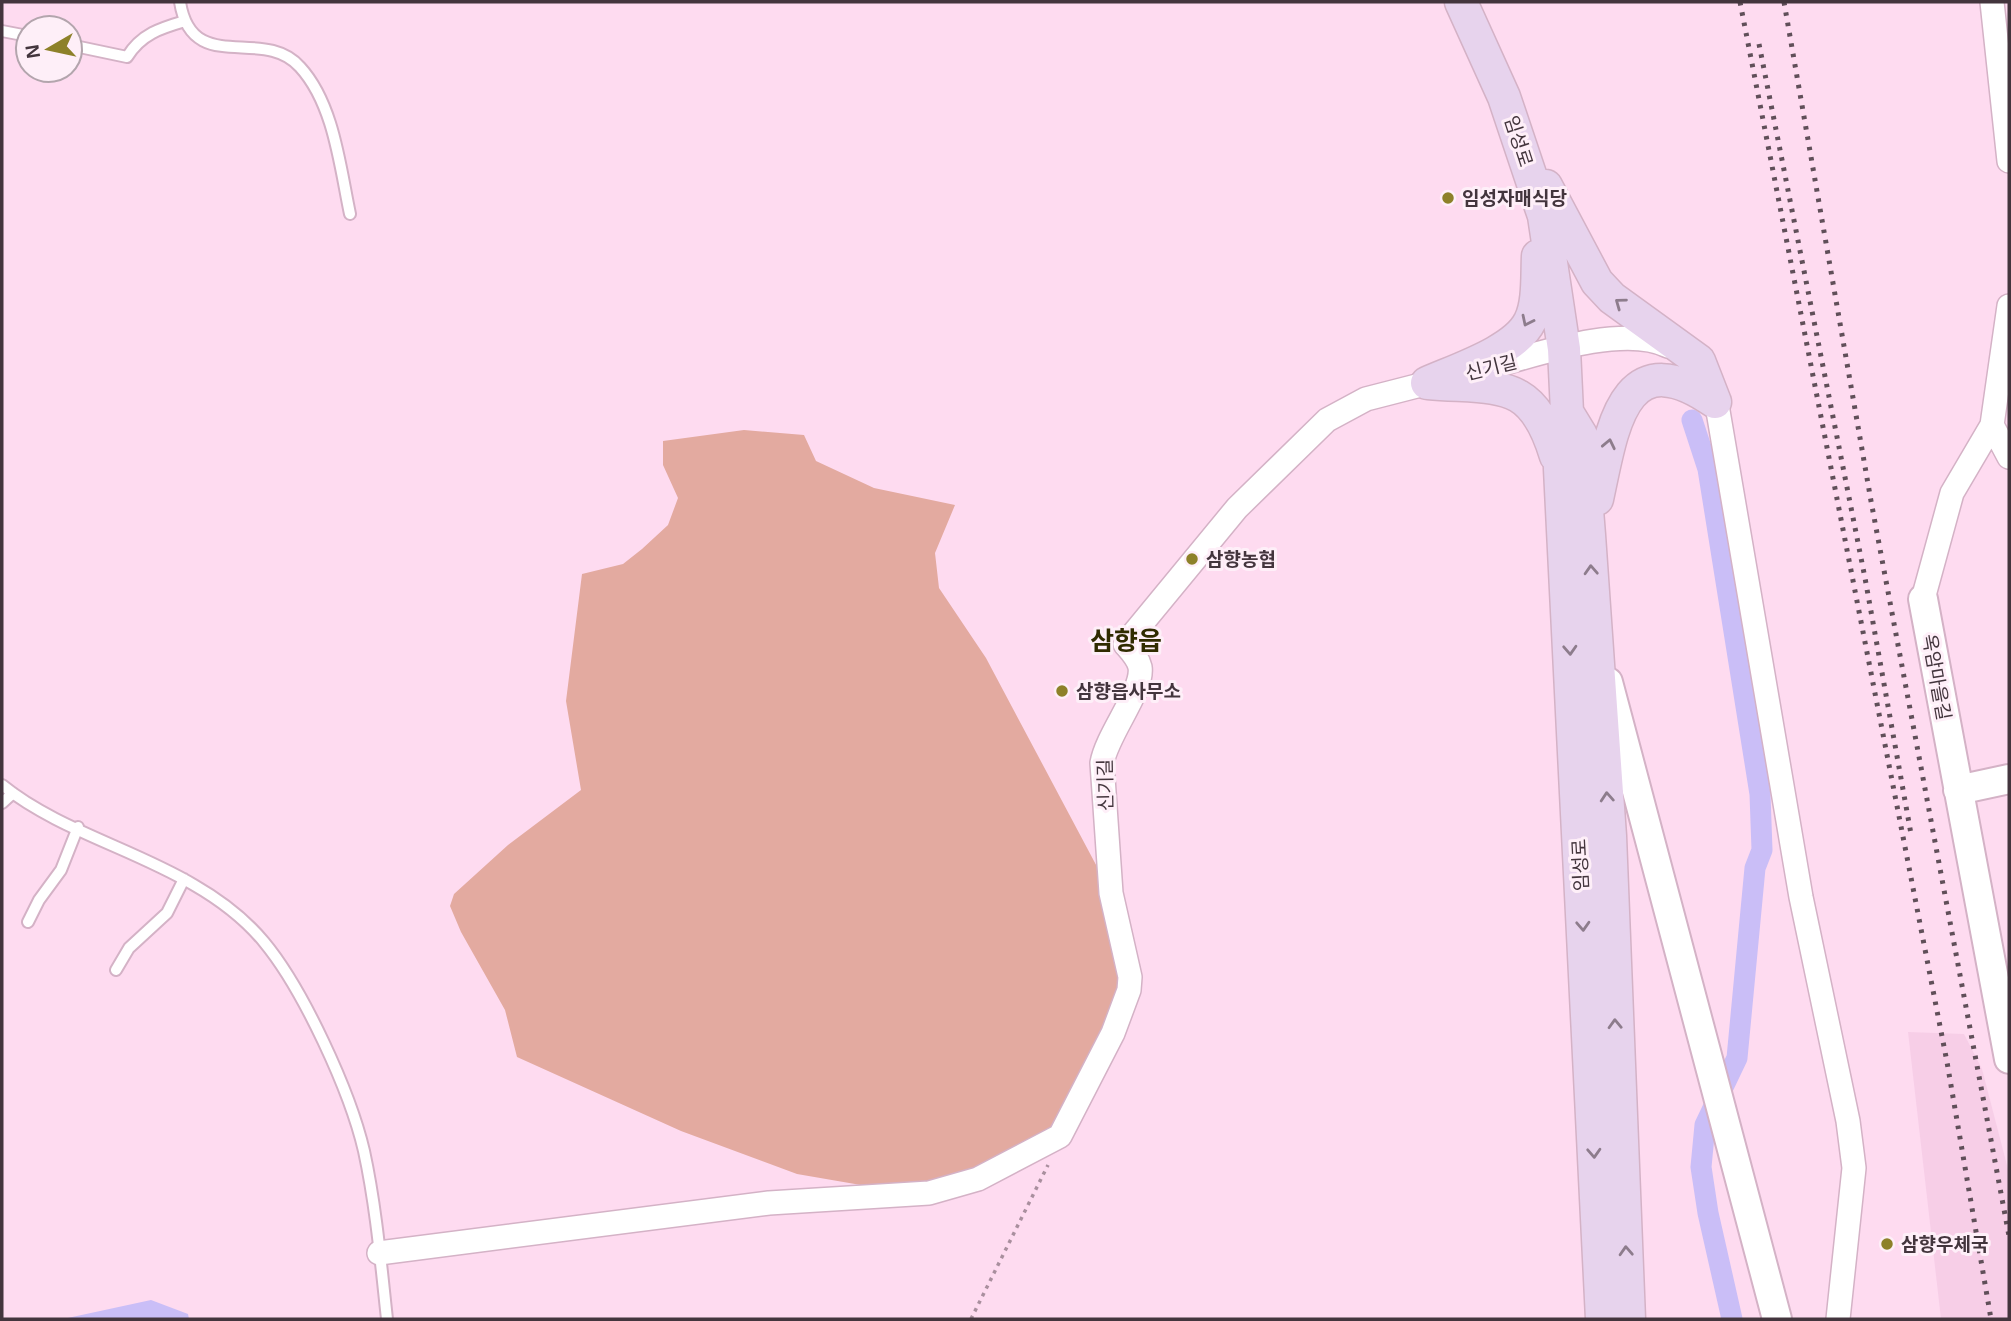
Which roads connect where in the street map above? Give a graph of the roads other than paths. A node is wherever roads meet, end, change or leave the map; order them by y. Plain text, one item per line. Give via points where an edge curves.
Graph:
1 (180, 2) edge
2 (1461, 2) edge
3 (1992, 2) edge
4 (185, 22) junction
5 (84, 48) edge
6 (1515, 129) junction
7 (2009, 161) edge
8 (1540, 205) junction
9 (350, 214) dead end
10 (2009, 306) edge
11 (1564, 349) junction
12 (1427, 383) junction
13 (1715, 402) junction
14 (1567, 412) junction
15 (1992, 425) junction
16 (2009, 457) edge
17 (1560, 468) junction
18 (1589, 535) junction
19 (1923, 599) joint
20 (1594, 629) junction
21 (2009, 779) edge
22 (2, 785) edge
23 (1958, 790) junction
24 (13, 793) junction
25 (2, 803) edge
26 (78, 827) junction
27 (184, 879) junction
28 (28, 922) dead end
29 (116, 970) dead end
30 (2009, 1059) edge
31 (379, 1253) junction
32 (387, 1319) edge
33 (1602, 1319) edge
34 (1629, 1319) edge
35 (1777, 1319) edge
36 (1838, 1319) edge

1 - 4 lane
2 - 6 main road, 임성로
3 - 7 street
4 - 5 lane via 157,29 127,57
4 - 9 lane via 197,37 220,47 262,48 299,65 332,132
6 - 8 main road, 임성로
13 -> 6 main road via 1699,362 1597,282
8 - 11 main road, 임성로
8 -> 12 main road via 1537,285 1530,321 1501,349
10 - 15 street, 옥암마을길
11 - 12 street, 신기길
11 - 13 street, 신기길 via 1647,338 1666,345 1697,374
11 - 14 main road, 임성로
12 - 17 main road via 1502,389 1525,399 1540,414
12 - 31 street, 신기길 via 1366,399 1327,420 1237,508 1125,644 1137,659 1140,677 1106,744 1102,762 1111,893 1129,990 1113,1033 1060,1136 997,1171 929,1193 769,1203
18 -> 13 main road via 1614,423 1634,391 1644,383 1678,383
13 - 36 street via 1801,897 1848,1121 1854,1168
14 - 17 main road, 임성로 via 1559,439
14 - 18 main road, 임성로 via 1581,435
15 - 16 street
15 - 19 street, 옥암마을길 via 1952,493
17 -> 33 main road, 임성로
20 -> 18 main road, 임성로
19 - 23 street, 옥암마을길
34 -> 20 main road, 임성로 via 1610,836
20 - 35 street, 임성로
21 - 23 street
22 - 24 lane
23 - 30 street, 옥암마을길
24 - 25 lane
24 - 26 lane
26 - 27 lane
26 - 28 lane via 61,870
27 - 29 lane via 167,913 129,948
27 - 31 lane via 218,899 264,943 301,1002 355,1121
31 - 32 lane

